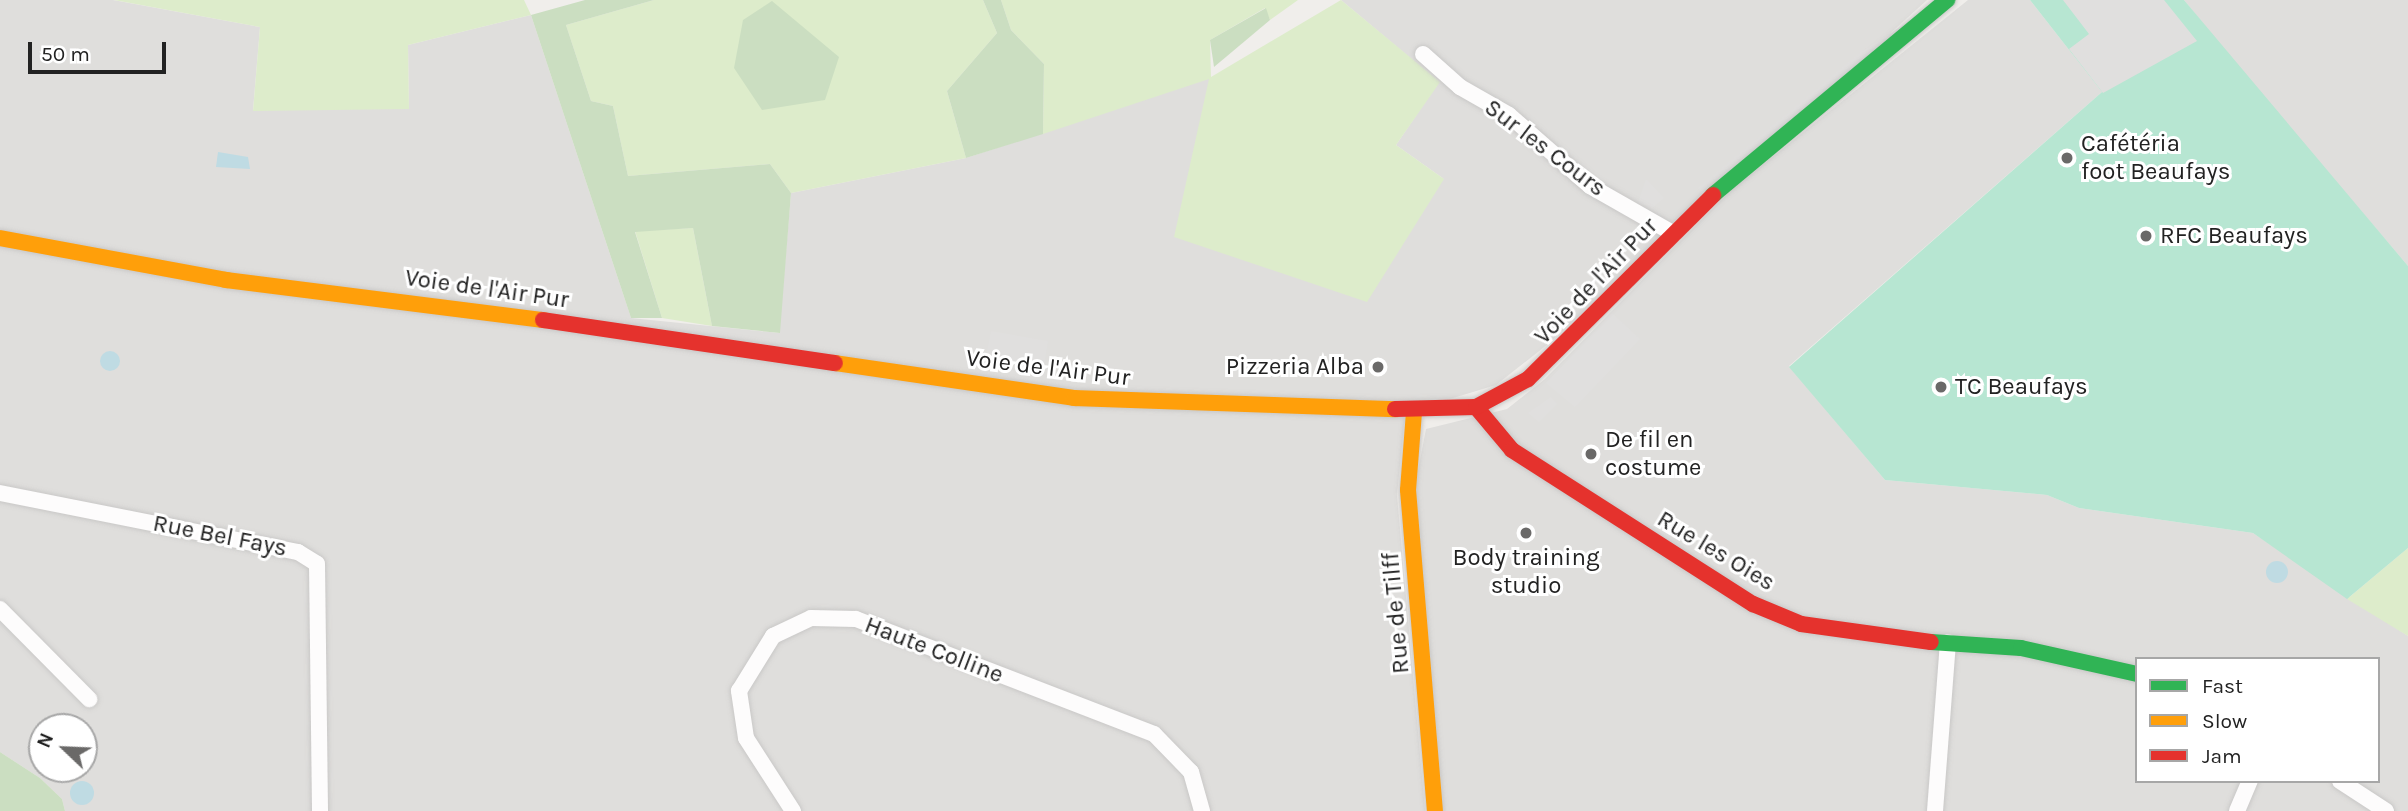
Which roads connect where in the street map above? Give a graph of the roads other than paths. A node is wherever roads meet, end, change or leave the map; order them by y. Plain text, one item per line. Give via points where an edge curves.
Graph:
1 (1947, 0) edge
2 (1423, 54) dead end
3 (1674, 234) junction
4 (0, 238) edge
5 (1476, 407) junction
6 (1414, 412) junction
7 (0, 493) edge
8 (0, 609) edge
9 (1948, 642) junction
10 (2135, 674) edge
11 (89, 699) dead end
12 (2248, 783) edge
13 (2343, 783) edge
14 (320, 811) edge
15 (793, 811) edge
16 (1202, 811) edge
17 (1435, 811) edge
18 (1934, 811) edge
19 (2237, 811) edge
20 (2386, 811) edge

1 - 3 main road, Voie de l'Air Pur via 1765,149
2 - 3 street, Sur les Cours via 1460,87 1509,115 1590,186
3 - 5 main road, Voie de l'Air Pur via 1556,355
4 - 6 main road, Voie de l'Air Pur via 226,280 383,296 1074,398
5 - 6 main road, Voie de l'Air Pur
5 - 9 main road, Rue les Oies via 1512,450 1753,604 1829,632
6 - 17 main road, Rue de Tilff via 1408,490
7 - 14 street, Rue Bel Fays via 298,552 317,564
8 - 11 street
9 - 10 main road, Rue les Oies via 2021,648
9 - 18 street
12 - 19 street
13 - 20 street
15 - 16 street, Haute Colline via 746,738 739,691 773,636 811,618 856,620 1154,734 1191,772

